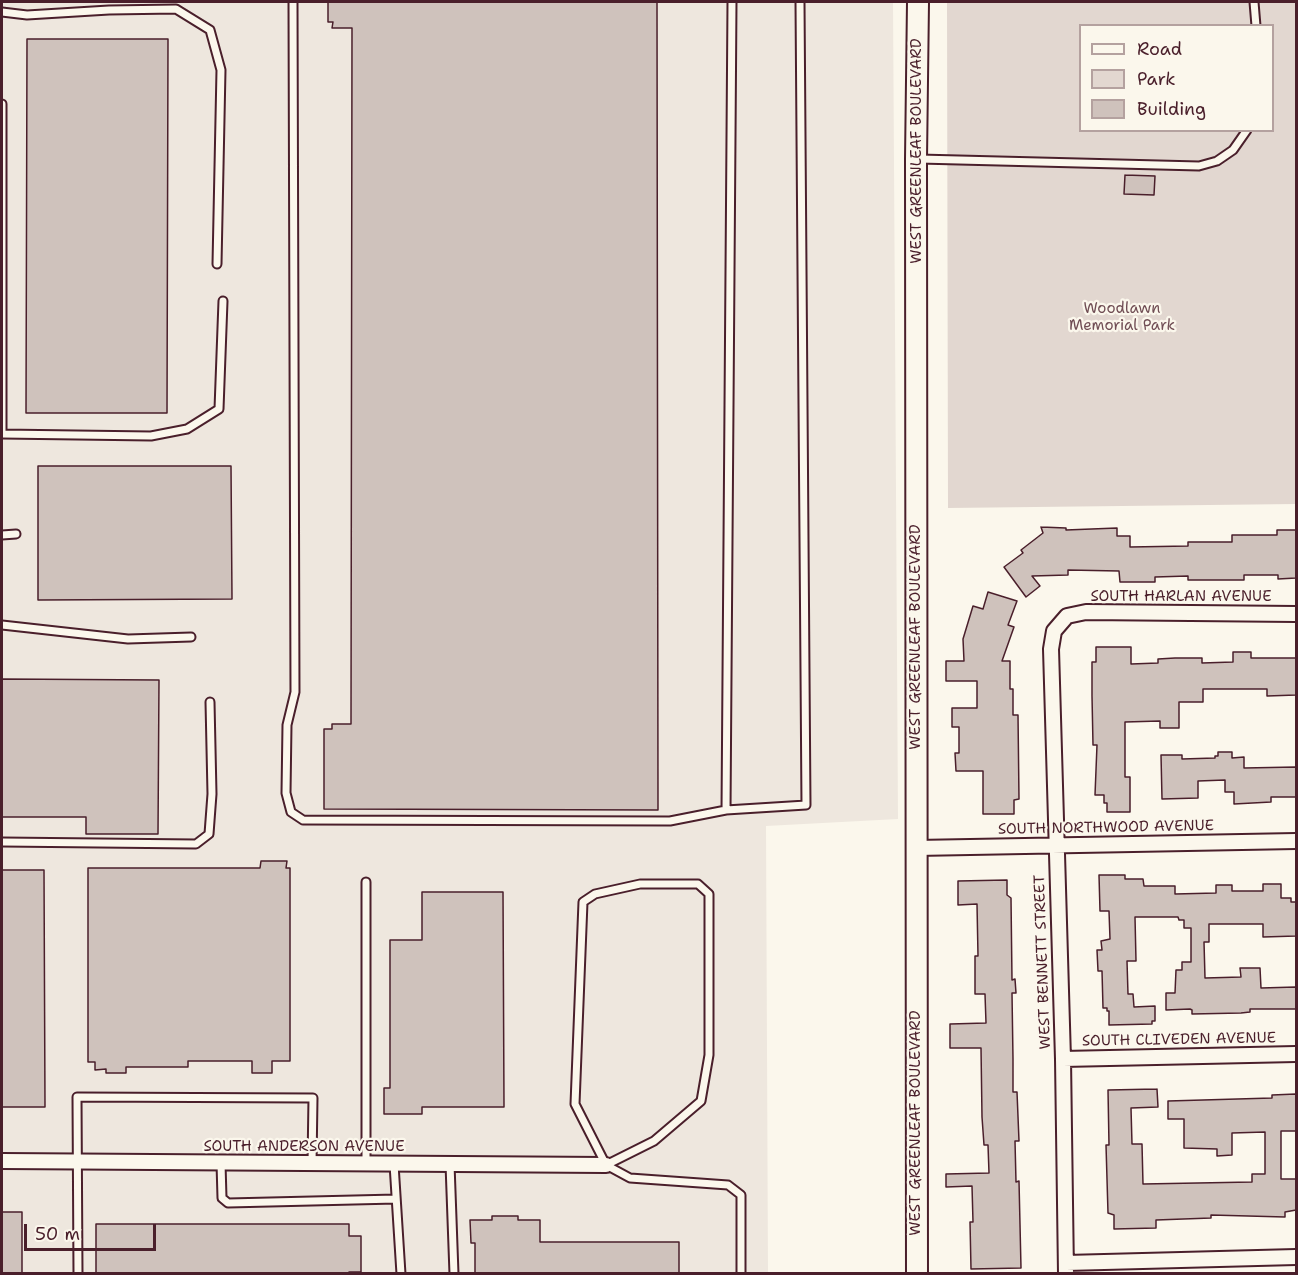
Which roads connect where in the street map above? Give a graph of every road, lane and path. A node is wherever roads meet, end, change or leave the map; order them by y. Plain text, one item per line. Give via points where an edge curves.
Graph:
1 (293, 2) edge
2 (732, 2) edge
3 (800, 2) edge
4 (918, 2) edge
5 (1254, 2) edge
6 (2, 12) edge
7 (1256, 24) edge
8 (2, 104) edge
9 (2, 115) edge
10 (1246, 132) edge
11 (916, 159) junction
12 (217, 264) dead end
13 (223, 301) dead end
14 (2, 312) edge
15 (2, 434) edge
16 (16, 534) dead end
17 (2, 535) edge
18 (1296, 614) edge
19 (2, 625) edge
20 (191, 637) dead end
21 (1051, 649) joint
22 (210, 702) dead end
23 (726, 810) junction
24 (1296, 841) edge
25 (2, 842) edge
26 (1056, 846) junction
27 (916, 848) junction
28 (366, 882) dead end
29 (1296, 1054) edge
30 (1063, 1059) junction
31 (2, 1161) edge
32 (79, 1162) junction
33 (221, 1163) junction
34 (312, 1163) junction
35 (366, 1163) junction
36 (394, 1164) junction
37 (450, 1164) junction
38 (606, 1165) junction
39 (396, 1199) junction
40 (1296, 1257) edge
41 (1066, 1268) edge
42 (78, 1274) edge
43 (401, 1274) edge
44 (454, 1274) edge
45 (741, 1274) edge
46 (917, 1274) edge

1 - 23 lane via 296,692 287,725 285,793 291,812 303,820 670,820
2 - 23 lane
3 - 23 lane via 806,806
4 - 11 street, WEST GREENLEAF BOULEVARD
5 - 7 lane
6 - 12 lane via 27,15 176,9 210,30 221,70
8 - 9 lane
9 - 14 lane
10 - 11 lane via 1233,150 1217,161 1199,166
11 - 27 street, WEST GREENLEAF BOULEVARD
13 - 15 lane via 219,409 188,429 152,436
14 - 15 lane
16 - 17 lane
18 - 21 street, SOUTH HARLAN AVENUE via 1086,612 1067,616 1054,631
19 - 20 lane via 128,639
21 - 26 street, WEST BENNETT STREET
22 - 25 lane via 209,834 196,844
24 - 26 street, SOUTH NORTHWOOD AVENUE
26 - 27 street, SOUTH NORTHWOOD AVENUE
26 - 30 street, WEST BENNETT STREET
27 - 46 street, WEST GREENLEAF BOULEVARD
28 - 35 lane
29 - 30 street, SOUTH CLIVEDEN AVENUE
30 - 41 street, WEST BENNETT STREET
31 - 32 street, SOUTH ANDERSON AVENUE
32 - 33 street, SOUTH ANDERSON AVENUE
32 - 34 lane via 77,1096 313,1098
32 - 42 lane
33 - 34 street, SOUTH ANDERSON AVENUE
33 - 39 lane via 222,1198 228,1203
34 - 35 street, SOUTH ANDERSON AVENUE
35 - 36 street, SOUTH ANDERSON AVENUE
36 - 37 street, SOUTH ANDERSON AVENUE
36 - 39 lane
37 - 38 street, SOUTH ANDERSON AVENUE
37 - 44 lane
38 - 38 lane via 654,1141 701,1101 710,1054 709,894 698,884 640,884 595,894 583,902 575,1104
38 - 45 lane via 630,1178 728,1185 741,1196
39 - 43 lane
40 - 41 street

